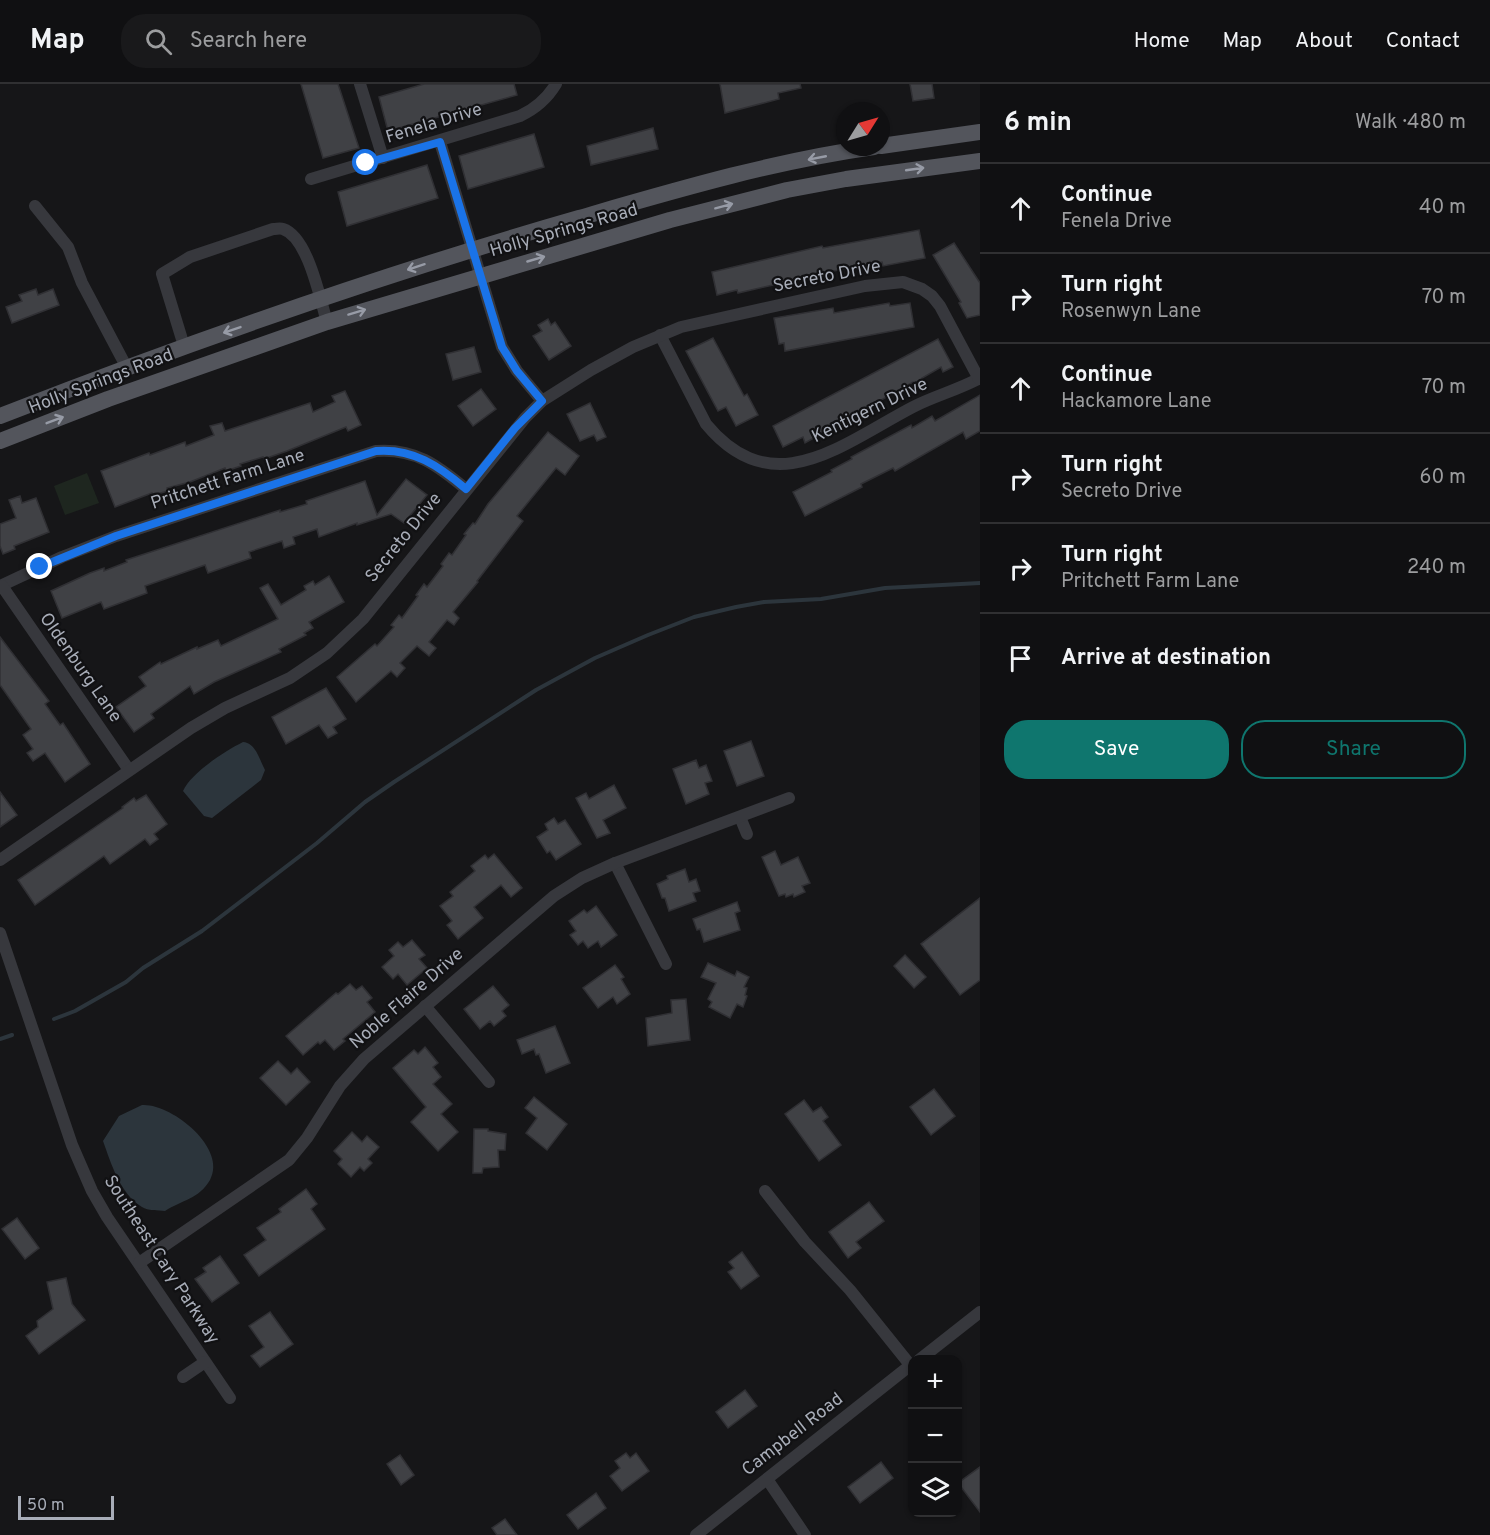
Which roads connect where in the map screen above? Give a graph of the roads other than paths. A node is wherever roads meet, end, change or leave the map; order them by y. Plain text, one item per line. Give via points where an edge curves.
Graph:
1 (360, 84) edge
2 (556, 84) edge
3 (980, 132) edge
4 (440, 142) junction
5 (890, 145) edge
6 (836, 154) edge
7 (383, 158) junction
8 (980, 161) edge
9 (311, 179) dead end
10 (35, 206) dead end
11 (472, 249) junction
12 (480, 275) junction
13 (320, 299) junction
14 (327, 322) junction
15 (660, 335) junction
16 (184, 346) junction
17 (127, 368) junction
18 (979, 379) edge
19 (542, 401) junction
20 (0, 416) edge
21 (0, 441) edge
22 (466, 489) junction
23 (1, 586) edge
24 (129, 770) junction
25 (789, 798) dead end
26 (740, 817) junction
27 (747, 834) dead end
28 (0, 860) edge
29 (615, 863) junction
30 (0, 933) edge
31 (666, 964) dead end
32 (425, 1006) junction
33 (489, 1082) dead end
34 (765, 1191) dead end
35 (139, 1263) junction
36 (980, 1312) edge
37 (924, 1355) edge
38 (908, 1356) edge
39 (206, 1362) junction
40 (908, 1368) edge
41 (183, 1377) dead end
42 (230, 1398) dead end
43 (767, 1479) junction
44 (696, 1535) edge
45 (805, 1535) edge

1 - 7 street
2 - 4 street, Fenela Drive via 543,101 526,113
3 - 5 main road
4 - 7 street, Fenela Drive
4 - 11 street
6 -> 11 main road, Holly Springs Road via 742,173
7 - 9 street, Fenela Drive
12 -> 8 main road, Holly Springs Road via 787,190
10 - 17 street via 68,247 82,283
11 - 12 street
11 -> 13 main road, Holly Springs Road
14 -> 12 main road, Holly Springs Road
12 - 19 street via 502,347
13 - 14 street
13 -> 16 main road, Holly Springs Road
13 - 16 street via 305,252 283,229 200,253 162,274
21 -> 14 main road, Holly Springs Road
15 - 18 street, Secreto Drive via 711,319 903,282 922,289 940,306
15 - 18 street, Kentigern Drive via 711,430 727,447 765,463 786,465 823,455 914,406
15 - 19 street, Secreto Drive via 591,370
16 - 17 main road, Holly Springs Road
17 - 20 main road, Holly Springs Road
19 - 22 street, Secreto Drive
22 - 23 street, Pritchett Farm Lane via 422,458 399,451 376,451 116,536
22 - 24 street, Secreto Drive via 363,619 327,653 290,678 207,717
23 - 24 street, Oldenburg Lane
24 - 28 street, Secreto Drive
25 - 26 street, Noble Flaire Drive
26 - 27 street
26 - 29 street, Noble Flaire Drive
29 - 31 street
29 - 32 street, Noble Flaire Drive via 582,878 543,904
30 - 35 street, Southeast Cary Parkway via 75,1154 107,1217
32 - 33 street
32 - 35 street, Noble Flaire Drive via 352,1071 289,1160
34 - 38 street via 805,1242
35 - 39 street, Southeast Cary Parkway
36 - 37 street, Campbell Road
39 - 41 street
39 - 42 street, Southeast Cary Parkway
40 - 43 street, Campbell Road
43 - 44 street, Campbell Road
43 - 45 street

